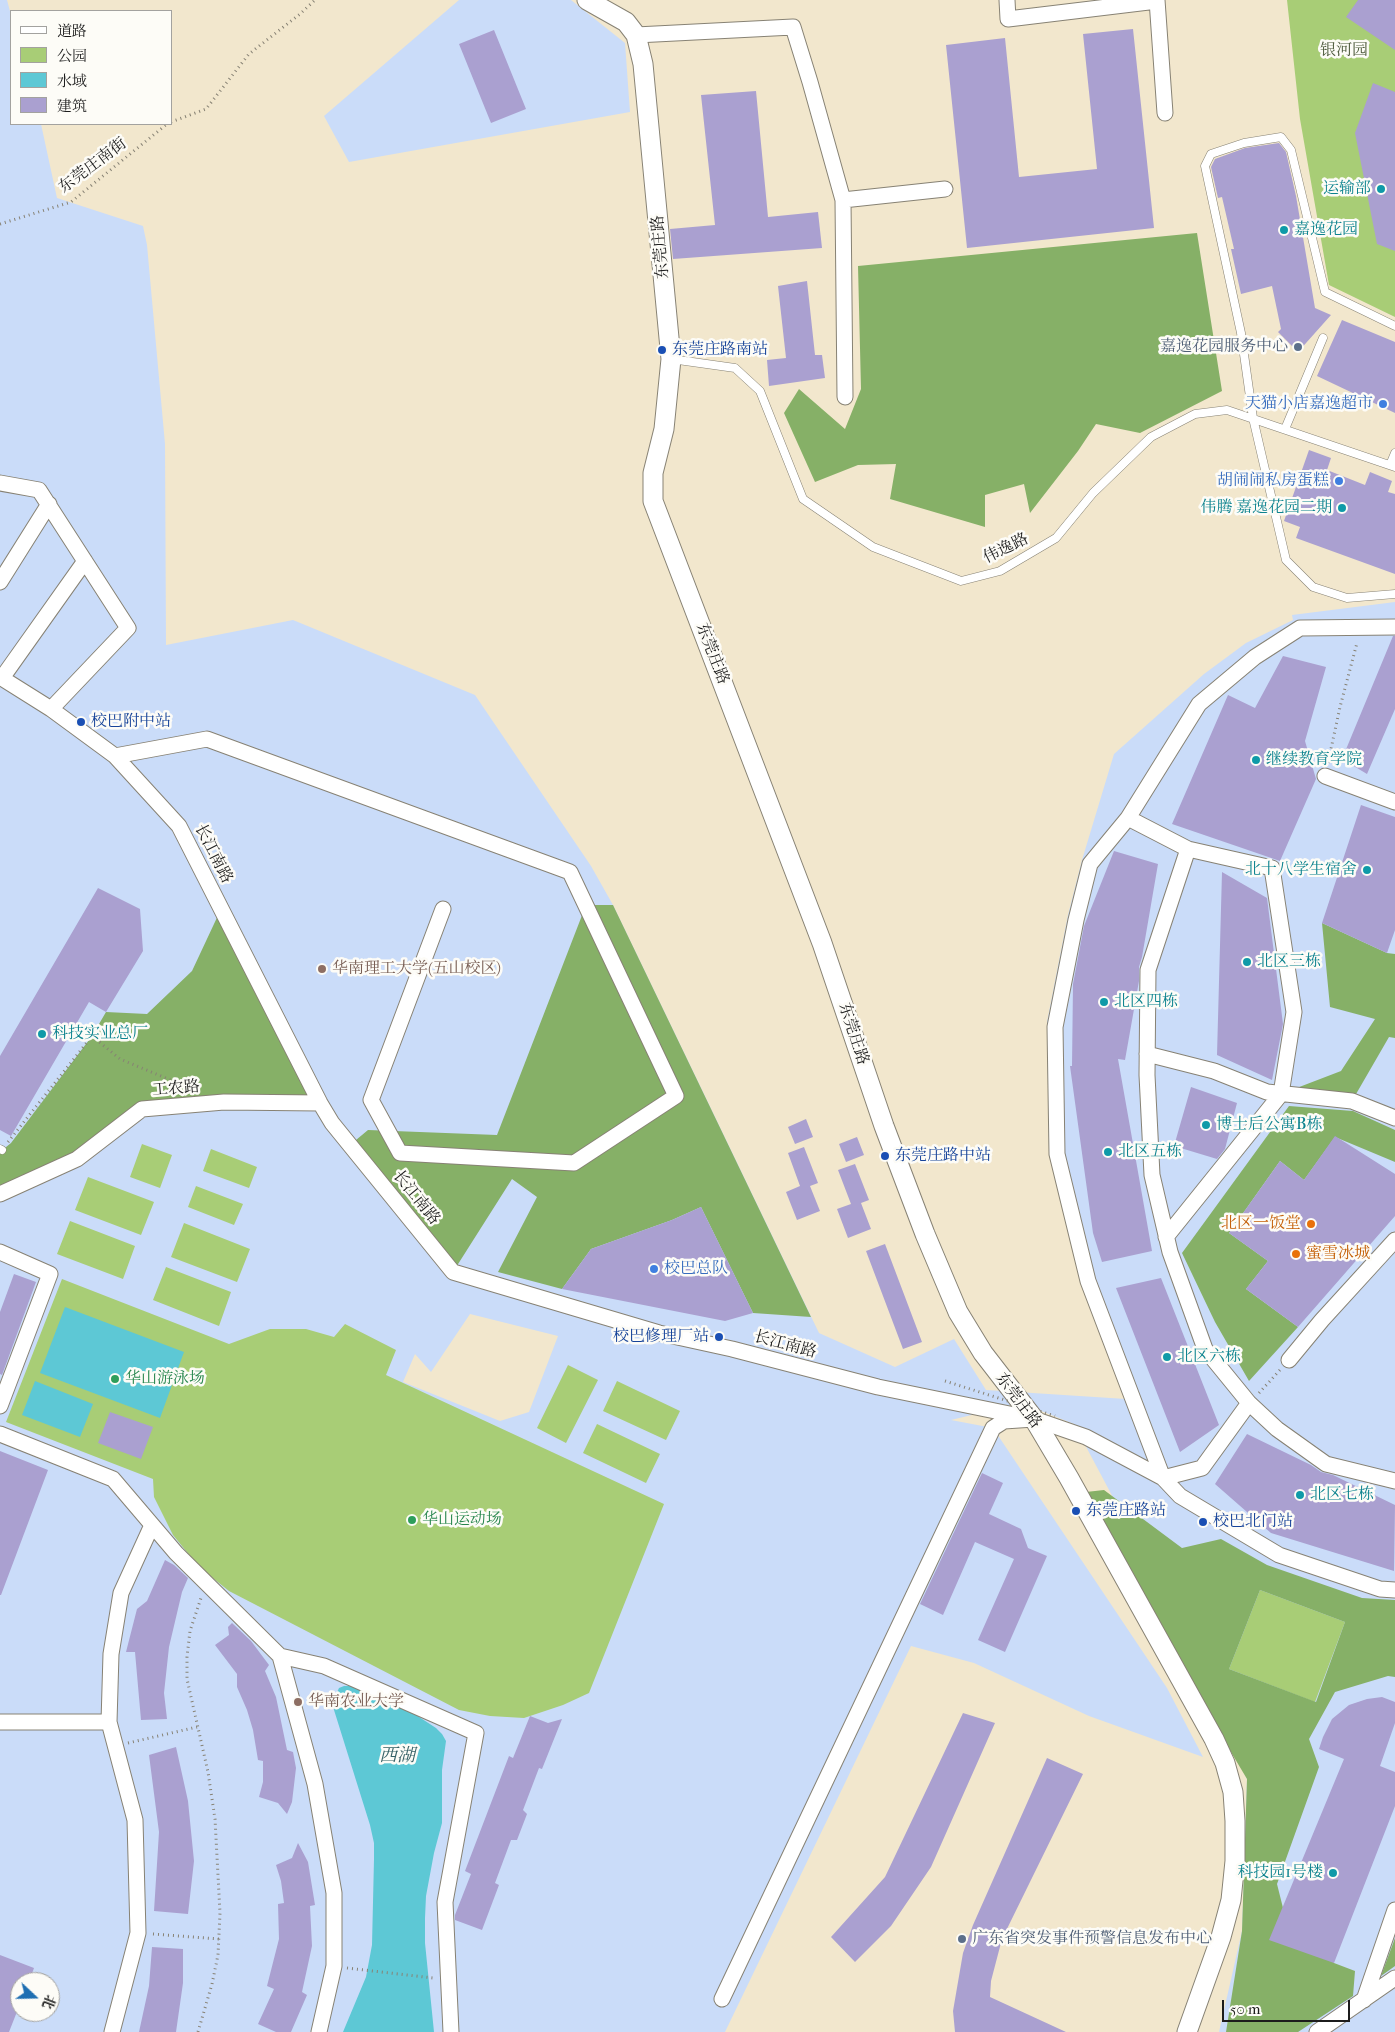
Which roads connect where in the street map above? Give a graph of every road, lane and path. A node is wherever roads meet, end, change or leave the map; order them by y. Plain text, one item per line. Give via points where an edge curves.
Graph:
1 (315, 0) edge
2 (588, 0) edge
3 (1007, 0) edge
4 (1157, 1) edge
5 (636, 35) junction
6 (1165, 112) dead end
7 (172, 122) edge
8 (166, 125) edge
9 (945, 188) dead end
10 (843, 200) junction
11 (0, 224) edge
12 (1395, 326) edge
13 (1323, 338) dead end
14 (672, 359) junction
15 (845, 397) dead end
16 (1252, 418) junction
17 (1285, 430) junction
18 (1395, 454) edge
19 (1393, 466) edge
20 (0, 483) edge
21 (48, 504) junction
22 (85, 561) junction
23 (0, 582) edge
24 (1395, 594) edge
25 (1362, 626) junction
26 (1395, 627) edge
27 (1, 677) edge
28 (51, 709) junction
29 (115, 756) junction
30 (1325, 776) joint
31 (1395, 802) edge
32 (1128, 818) junction
33 (1188, 848) junction
34 (443, 908) dead end
35 (1147, 1054) junction
36 (198, 1091) dead end
37 (1281, 1094) junction
38 (320, 1103) junction
39 (1395, 1118) edge
40 (1, 1150) edge
41 (0, 1194) edge
42 (1166, 1237) junction
43 (1395, 1240) edge
44 (0, 1252) edge
45 (1289, 1360) joint
46 (946, 1381) dead end
47 (1249, 1403) junction
48 (0, 1406) edge
49 (1055, 1416) dead end
50 (1034, 1419) junction
51 (0, 1434) edge
52 (1163, 1478) junction
53 (1395, 1481) edge
54 (152, 1525) junction
55 (206, 1583) junction
56 (1395, 1590) edge
57 (280, 1656) junction
58 (0, 1722) edge
59 (109, 1722) junction
60 (197, 1727) junction
61 (116, 1746) junction
62 (1395, 1910) edge
63 (138, 1933) junction
64 (219, 1939) junction
65 (356, 1969) dead end
66 (434, 1978) dead end
67 (1395, 1978) edge
68 (722, 1999) dead end
69 (1364, 2000) junction
70 (112, 2032) edge
71 (198, 2032) edge
72 (319, 2032) edge
73 (451, 2032) edge
74 (1187, 2032) edge
75 (1317, 2032) edge

1 - 7 path via 248,54 206,109
2 - 5 street via 626,22
3 - 4 street via 1008,19
4 - 6 street
5 - 10 street via 793,27
5 - 14 street, 东莞庄路 via 649,107
8 - 11 path, 东莞庄南街 via 71,202
9 - 10 street
10 - 15 street
12 - 16 lane via 1325,292 1292,150 1281,137 1244,143 1211,154 1206,166 1241,333
13 - 17 lane
14 - 16 lane, 伟逸路 via 735,368 760,391 803,499 873,548 961,581 1000,570 1056,538 1093,493 1151,437 1195,414 1227,410
14 - 50 street, 东莞庄路 via 667,411 653,473 653,501 782,834 884,1126 945,1283 983,1353
16 - 17 lane, 伟逸路
16 - 24 lane via 1286,560 1313,588 1347,598
17 - 19 lane, 伟逸路
18 - 19 lane
20 - 21 street via 39,490
21 - 22 street
21 - 23 street
22 - 27 street
22 - 28 street via 128,628
25 - 26 street
25 - 30 path
25 - 32 street via 1300,628 1255,657 1199,704
27 - 28 street, 长江南路
28 - 29 street, 长江南路
29 - 34 street via 207,739 570,872 676,1096 574,1163 400,1153 371,1100
29 - 38 street, 长江南路 via 179,826
30 - 31 street
32 - 33 street
32 - 52 street via 1090,864 1076,920 1055,1027 1057,1154 1088,1281
33 - 35 street via 1148,970
33 - 37 street via 1272,868 1294,1012
35 - 37 street via 1214,1071 1267,1092
35 - 42 street via 1152,1175
36 - 40 path via 120,1059 92,1036
37 - 39 street via 1352,1101
37 - 42 street
38 - 41 street, 工农路 via 224,1102 142,1109 77,1159
38 - 50 street, 长江南路 via 332,1123 453,1272 659,1333 878,1387
42 - 47 street via 1205,1349
43 - 45 street
44 - 48 street via 50,1274
45 - 47 path
46 - 49 path, bridge
47 - 52 street via 1202,1468
47 - 53 street via 1277,1429 1326,1464
50 - 52 street, 长江南路 via 1086,1437
50 - 68 street via 1004,1422 993,1428
50 - 74 street, 东莞庄路 via 1214,1739 1225,1762 1233,1792 1235,1860 1231,1900
51 - 54 street via 113,1479
52 - 56 street via 1180,1496 1279,1555 1380,1589
54 - 55 street
54 - 59 street via 121,1593 111,1654
55 - 57 street
55 - 60 path via 190,1631 187,1657 186,1679
57 - 72 street via 315,1784 334,1893 334,1966
57 - 73 street via 324,1666 476,1733 445,1902
58 - 59 street
59 - 61 street
60 - 61 path
60 - 64 path via 215,1819
61 - 63 street via 135,1820
62 - 69 street
63 - 64 path
63 - 70 street
64 - 71 path via 212,1984
65 - 66 path
67 - 69 street
69 - 75 street

